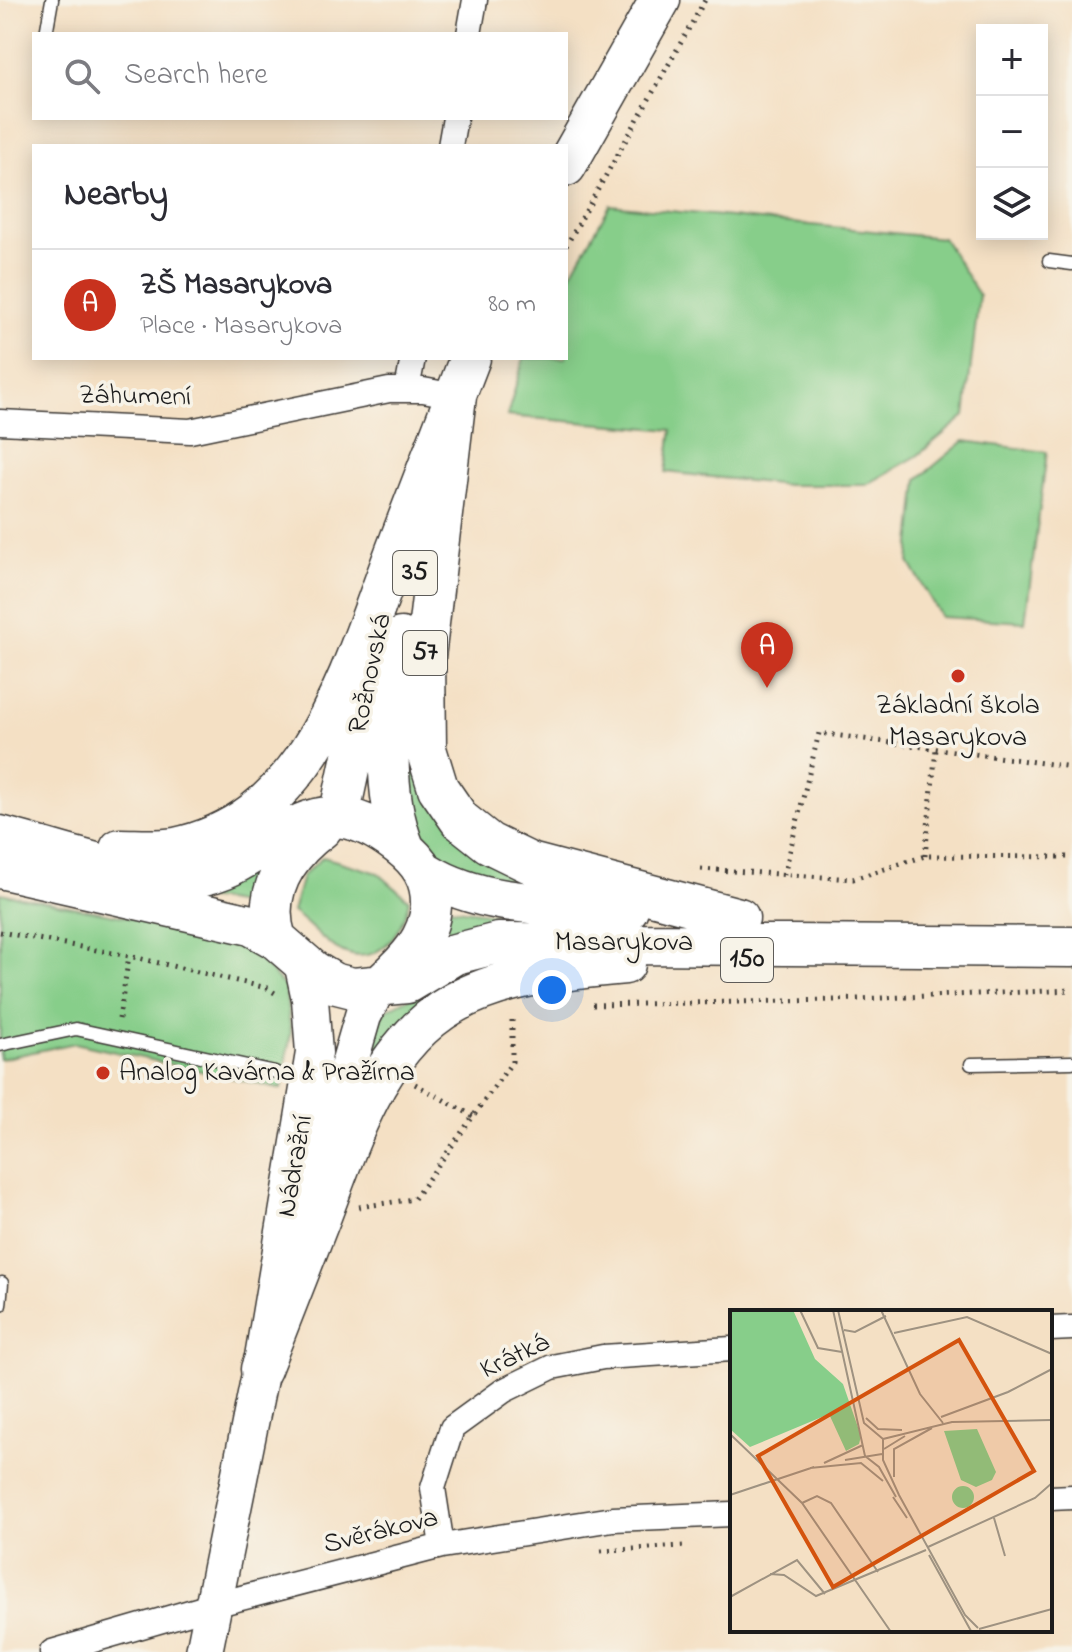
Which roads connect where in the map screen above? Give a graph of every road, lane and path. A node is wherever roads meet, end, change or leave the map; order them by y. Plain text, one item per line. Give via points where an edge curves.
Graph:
1 (52, 0) edge
2 (475, 0) edge
3 (660, 0) edge
4 (705, 0) edge
5 (46, 32) edge
6 (469, 32) edge
7 (455, 120) edge
8 (450, 144) edge
9 (568, 162) edge
10 (568, 242) edge
11 (1049, 261) dead end
12 (1072, 264) edge
13 (413, 360) edge
14 (469, 360) edge
15 (407, 389) junction
16 (456, 396) junction
17 (0, 422) edge
18 (400, 540) junction
19 (936, 749) junction
20 (1072, 767) edge
21 (339, 817) junction
22 (15, 840) edge
23 (925, 856) junction
24 (1072, 857) edge
25 (416, 861) junction
26 (0, 868) edge
27 (694, 869) dead end
28 (784, 875) junction
29 (739, 918) junction
30 (1072, 926) edge
31 (0, 932) edge
32 (971, 945) junction
33 (1072, 947) edge
34 (289, 950) junction
35 (1072, 955) edge
36 (129, 956) junction
37 (378, 987) junction
38 (1072, 990) edge
39 (283, 998) dead end
40 (588, 1005) dead end
41 (512, 1007) dead end
42 (116, 1035) junction
43 (0, 1045) edge
44 (1072, 1062) edge
45 (971, 1064) dead end
46 (275, 1072) dead end
47 (404, 1078) dead end
48 (473, 1116) junction
49 (353, 1208) dead end
50 (2, 1283) edge
51 (0, 1305) edge
52 (1072, 1328) edge
53 (1052, 1329) edge
54 (730, 1349) edge
55 (261, 1369) junction
56 (1072, 1497) edge
57 (1052, 1498) edge
58 (730, 1514) edge
59 (442, 1546) junction
60 (690, 1546) dead end
61 (597, 1551) dead end
62 (214, 1605) junction
63 (52, 1652) edge
64 (204, 1652) edge

1 - 5 lane
2 - 6 street
3 - 9 main road
4 - 10 path
7 - 8 street
11 - 12 lane
13 - 15 street
14 - 16 main road, Rožnovská / 35
15 - 16 street, Záhumení
15 - 17 street, Záhumení via 190,431
16 - 18 main road, Rožnovská / 35
16 - 25 main road, Rožnovská / 35 via 395,674 391,790 396,824
16 - 29 main road, 57 via 425,657 426,749 438,788 460,820 489,843 530,863
18 - 21 main road, Rožnovská / 35
18 - 22 main road, 35 via 320,734 290,779 259,810 233,827 172,849
19 - 20 path
19 - 23 path
19 - 28 path via 819,733
21 - 22 main road, 35 via 293,825 234,866 174,877
21 - 25 main road, 35 via 378,830
21 - 34 main road via 309,838 285,865 271,897 271,921
23 - 24 path
23 - 28 path via 853,879
25 - 29 main road, Masarykova / 57 via 452,887 482,896
25 - 37 main road, 35 via 431,898 427,926 411,955
26 - 34 main road via 216,915 251,925
27 - 28 path
29 - 30 main road, Masarykova / 57
31 - 36 path
32 - 33 main road, Masarykova
32 - 35 main road
32 - 37 main road, Masarykova via 498,943 455,954 407,983
32 - 55 main road, 150 via 588,968 504,982 453,1004 410,1039 357,1123
34 - 37 main road via 333,983
34 - 55 main road, Nádražní / 150 via 310,999 314,1053
36 - 39 path via 267,988
36 - 42 path
37 - 55 main road, Nádražní / 150 via 363,1016
38 - 40 path
41 - 48 path via 512,1062
42 - 43 lane via 76,1029
42 - 46 lane
44 - 45 lane
47 - 48 path
48 - 49 path via 414,1199
50 - 51 lane
52 - 53 street
54 - 59 street, Krátká via 603,1357 552,1367 503,1391 452,1428 433,1488
55 - 62 main road, Nádražní / 150
56 - 57 street
58 - 59 street, Svěrákova via 613,1519
59 - 62 street, Svěrákova
60 - 61 path
62 - 63 street, Svěrákova
62 - 64 main road, Nádražní / 150

